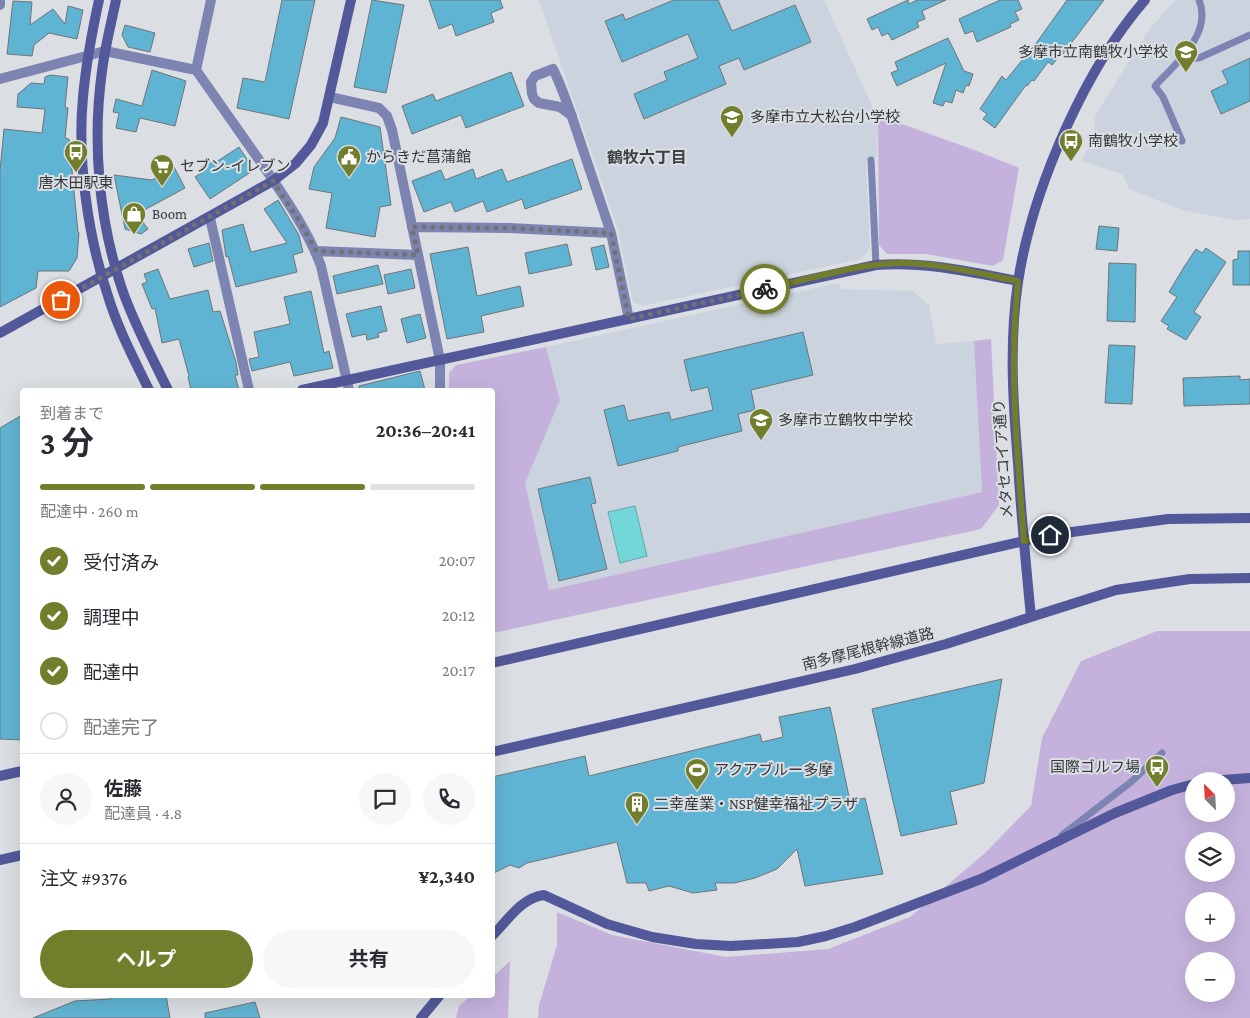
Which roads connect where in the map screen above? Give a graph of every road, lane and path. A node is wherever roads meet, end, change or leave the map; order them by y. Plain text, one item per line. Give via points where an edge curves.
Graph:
1 (0, 0) edge
2 (100, 0) edge
3 (116, 0) edge
4 (211, 0) edge
5 (351, 0) edge
6 (1145, 0) edge
7 (1199, 0) edge
8 (0, 5) edge
9 (1250, 35) edge
10 (105, 50) junction
11 (88, 54) junction
12 (1179, 59) junction
13 (196, 70) junction
14 (0, 79) edge
15 (330, 97) junction
16 (572, 116) junction
17 (1182, 141) dead end
18 (871, 160) dead end
19 (273, 181) junction
20 (210, 218) junction
21 (412, 227) junction
22 (611, 233) junction
23 (316, 251) junction
24 (418, 255) junction
25 (876, 265) junction
26 (116, 269) junction
27 (102, 277) junction
28 (1018, 281) junction
29 (629, 319) junction
30 (0, 333) edge
31 (440, 360) junction
32 (348, 385) edge
33 (148, 388) edge
34 (167, 388) edge
35 (249, 388) edge
36 (320, 388) edge
37 (440, 388) edge
38 (1250, 518) edge
39 (1024, 541) junction
40 (1250, 578) edge
41 (1030, 617) junction
42 (495, 662) edge
43 (495, 751) edge
44 (1162, 753) dead end
45 (20, 771) edge
46 (0, 776) edge
47 (1250, 778) edge
48 (1235, 779) edge
49 (1185, 786) edge
50 (1052, 843) junction
51 (20, 855) edge
52 (0, 860) edge
53 (495, 933) edge
54 (437, 998) edge
55 (420, 1018) edge

1 - 8 street
2 - 11 street
3 - 10 street
4 - 13 street
5 - 15 street
6 - 28 street, メタセコイア通り via 1102,58 1053,157 1035,208
7 - 12 lane via 1201,26 1193,43
9 - 12 lane via 1199,58
10 - 11 street
10 - 13 street
10 - 26 street via 98,143 104,209
11 - 14 street
11 - 27 street via 82,99 82,144 89,215
12 - 17 lane via 1155,86
13 - 19 street
15 - 19 street via 323,123 311,145 296,163
15 - 21 street via 379,108 387,116
16 - 16 street via 560,107 534,100 530,89 535,76 553,69
16 - 22 street
18 - 25 lane
19 - 20 street
19 - 23 street
20 - 26 street
20 - 35 street
21 - 22 street
21 - 24 street
22 - 29 street
23 - 24 street
23 - 32 street
24 - 31 street
25 - 28 street via 922,264
25 - 29 street
26 - 27 street
26 - 34 street via 128,304
27 - 30 street
27 - 33 street via 115,316
28 - 39 street, メタセコイア通り via 1012,361
29 - 31 street
31 - 32 street
31 - 37 street
32 - 36 street
38 - 39 street via 1168,519
39 - 41 street, メタセコイア通り
39 - 42 street
40 - 41 street, 南多摩尾根幹線道路 via 1190,579 1138,586
41 - 43 street, 南多摩尾根幹線道路 via 856,669
44 - 50 lane via 1131,782
45 - 46 street
47 - 48 street
49 - 50 street via 1115,813
50 - 53 street via 962,887 855,927 798,942 730,946 652,936 607,924 544,895 524,901
51 - 52 street
54 - 55 street

